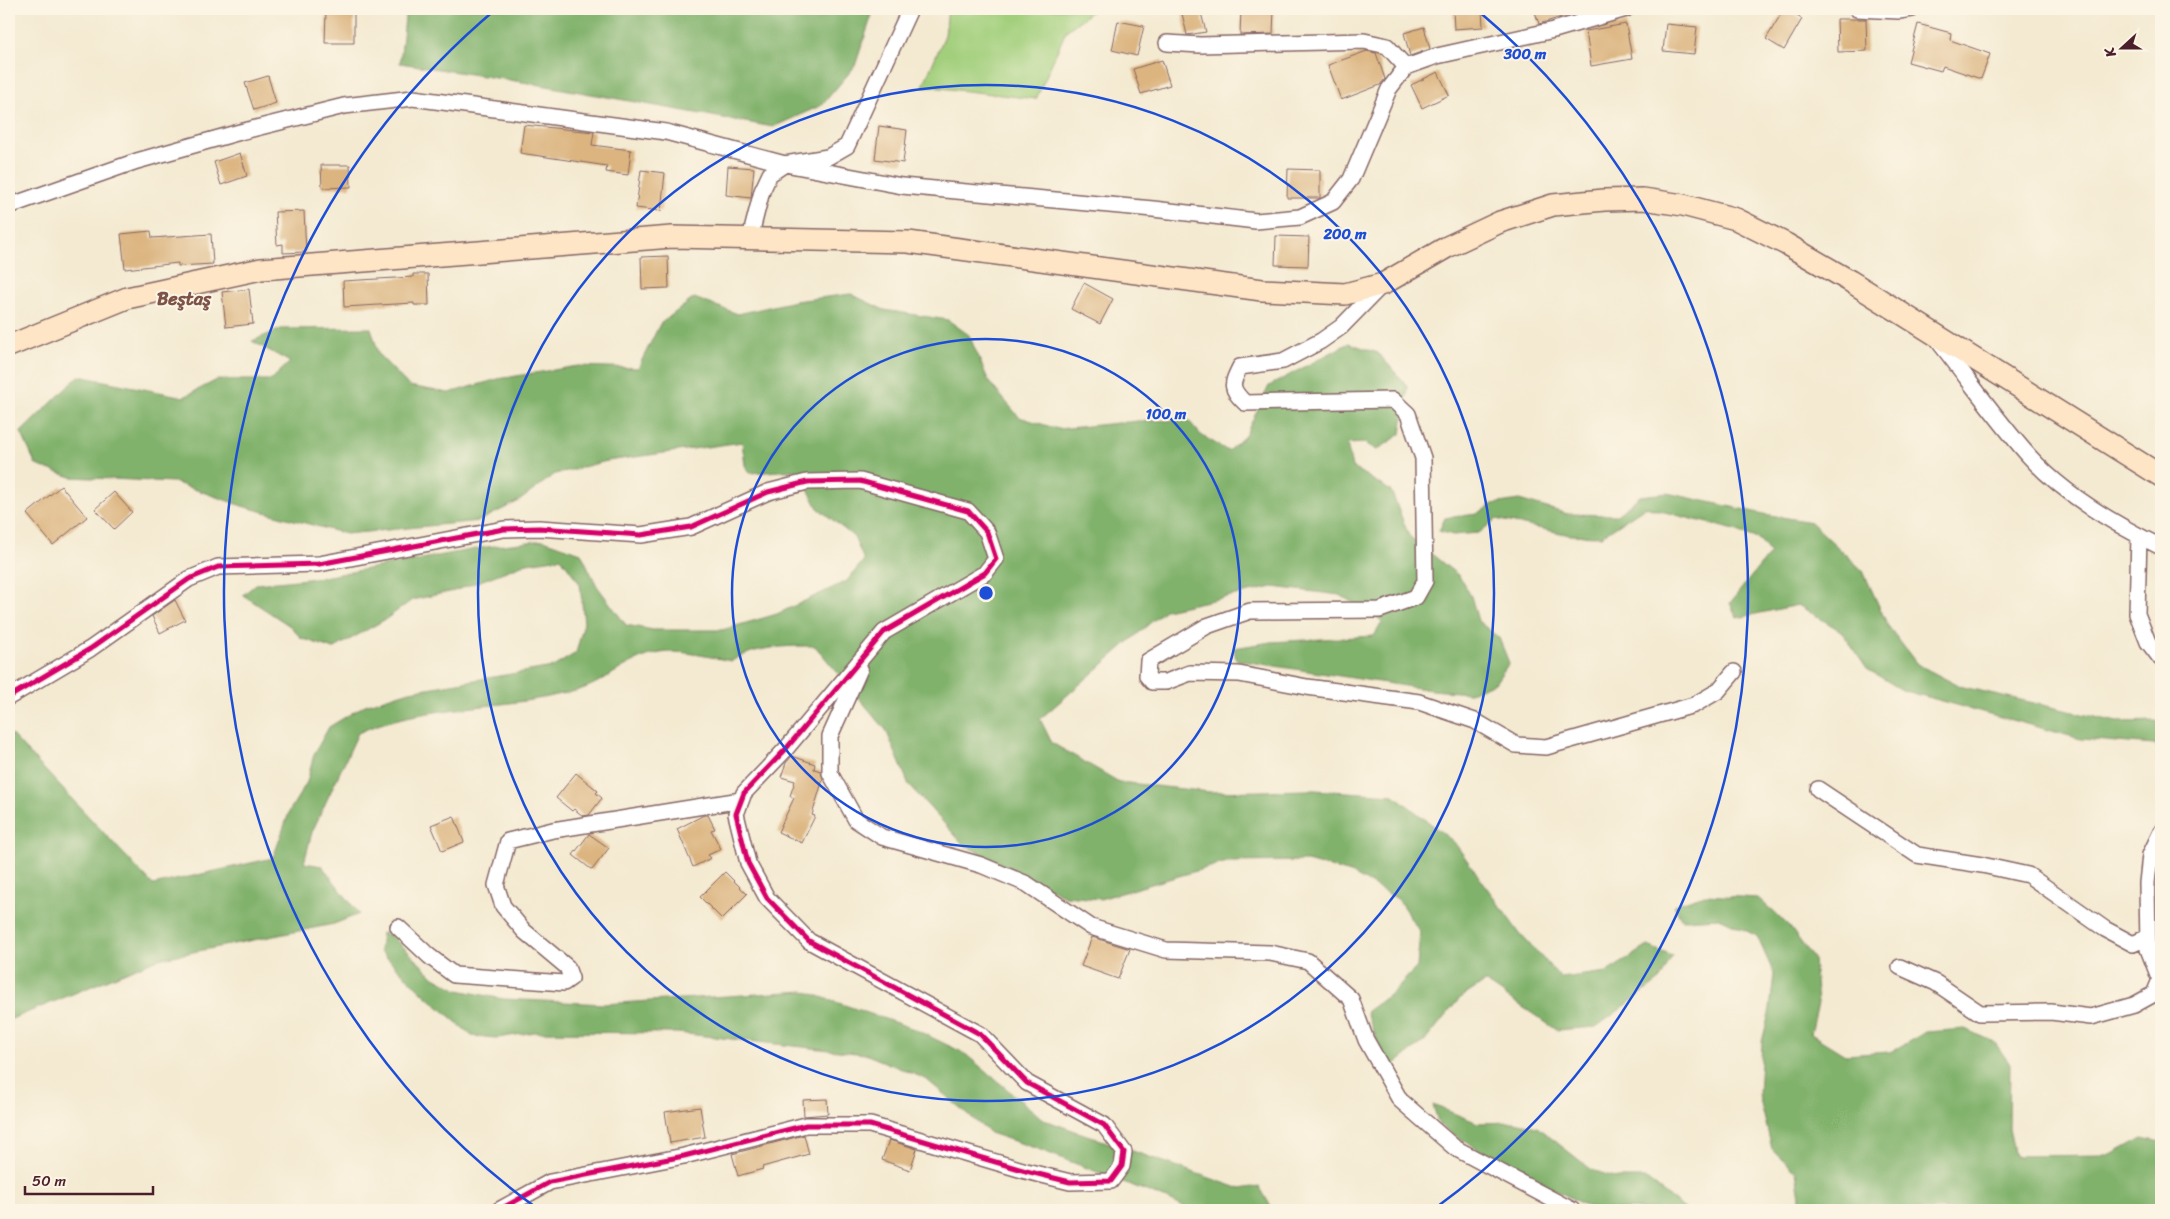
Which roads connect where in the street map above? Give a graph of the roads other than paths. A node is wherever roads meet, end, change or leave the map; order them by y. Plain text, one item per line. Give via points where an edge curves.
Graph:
1 (910, 9) edge
2 (1626, 9) edge
3 (1857, 9) edge
4 (1912, 9) edge
5 (1167, 43) dead end
6 (1406, 67) junction
7 (785, 164) junction
8 (9, 206) edge
9 (750, 238) junction
10 (1383, 284) junction
11 (1932, 333) junction
12 (9, 346) edge
13 (2161, 476) edge
14 (2139, 536) junction
15 (2161, 547) edge
16 (868, 652) junction
17 (2161, 659) edge
18 (1734, 672) dead end
19 (9, 697) edge
20 (1818, 789) dead end
21 (741, 800) junction
22 (2161, 832) edge
23 (398, 927) dead end
24 (2148, 938) junction
25 (1900, 966) dead end
26 (499, 1210) edge
27 (1572, 1210) edge

1 - 7 street via 848,146 828,157
2 - 6 street via 1554,30 1437,56
3 - 4 street
5 - 6 street via 1364,41 1387,46
6 - 7 street via 1390,89 1350,179 1334,202 1300,217 1256,221 902,186
7 - 8 street via 666,132 413,98 344,106 240,132 137,161
7 - 9 street via 770,174 762,191
9 - 10 street via 908,242 1262,290 1346,294
9 - 12 street via 672,237 260,269 127,298
10 - 11 street via 1447,247 1500,222 1553,205 1643,199 1683,205 1736,219 1842,276
10 - 18 street via 1341,327 1321,341 1283,361 1240,366 1232,382 1234,392 1245,403 1393,400 1408,414 1423,458 1425,581 1416,597 1380,610 1250,611 1206,626 1148,661 1147,676 1152,682 1166,682 1190,674 1239,674 1419,702 1475,721 1516,745 1546,747 1694,705 1718,691
11 - 13 street
11 - 14 street via 2030,457 2070,493
14 - 15 street
14 - 17 street via 2137,614 2148,642
16 - 19 street via 884,632 985,573 996,559 987,532 968,511 887,488 860,481 807,482 768,492 690,527 641,535 539,528 504,529 319,564 218,568 189,578 90,649
16 - 21 street
16 - 27 street via 830,736 830,773 856,820 882,837 981,865 1027,884 1091,927 1166,950 1270,953 1308,962 1351,999 1366,1040 1400,1100 1455,1148
20 - 24 street via 1917,855 2028,875 2105,929 2133,944
21 - 23 street via 553,830 508,842 496,885 503,906 524,931 568,967 571,978 564,983 454,975
21 - 26 street via 736,814 748,862 767,898 810,942 980,1034 1027,1083 1104,1125 1124,1152 1122,1166 1111,1181 1070,1182 870,1125 806,1125 684,1156 550,1182
22 - 24 street via 2150,855
24 - 25 street via 2148,949 2160,980 2154,994 2134,1005 2091,1017 2052,1012 1980,1013 1936,984

